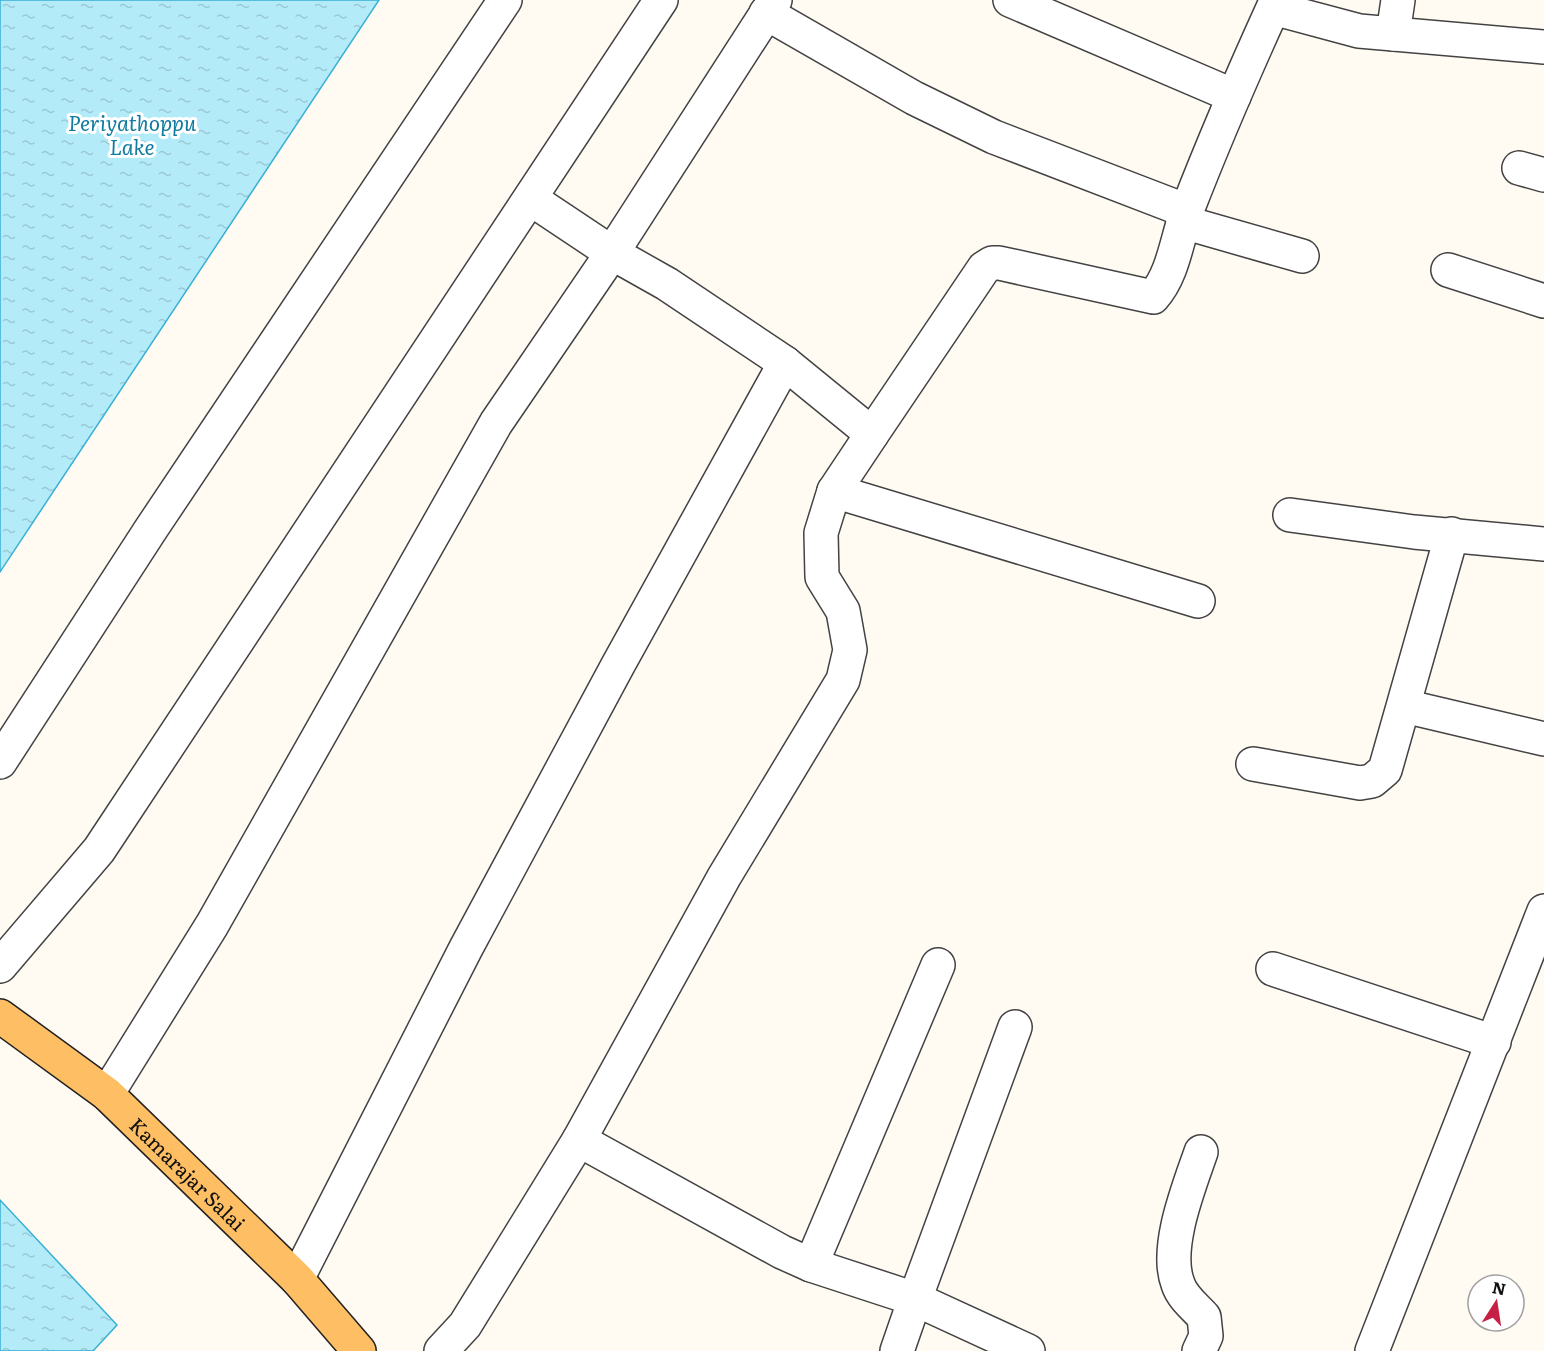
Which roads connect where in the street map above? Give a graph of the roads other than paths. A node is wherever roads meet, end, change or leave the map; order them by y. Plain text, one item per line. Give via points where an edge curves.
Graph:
1 (505, 0) edge
2 (661, 0) edge
3 (1010, 0) edge
4 (1398, 0) edge
5 (1274, 4) edge
6 (770, 6) edge
7 (1393, 34) junction
8 (1544, 47) edge
9 (1234, 96) junction
10 (531, 199) junction
11 (1185, 217) junction
12 (612, 253) junction
13 (1302, 256) dead end
14 (1448, 270) dead end
15 (1544, 300) edge
16 (785, 363) junction
17 (872, 434) junction
18 (834, 492) junction
19 (1290, 515) dead end
20 (1452, 534) junction
21 (1544, 544) edge
22 (1198, 601) dead end
23 (1404, 706) junction
24 (1544, 739) edge
25 (0, 762) edge
26 (1253, 764) dead end
27 (1544, 911) edge
28 (938, 965) dead end
29 (0, 966) edge
30 (1274, 969) dead end
31 (0, 1016) edge
32 (1015, 1027) dead end
33 (1494, 1042) junction
34 (107, 1094) junction
35 (579, 1140) junction
36 (1201, 1152) dead end
37 (811, 1264) junction
38 (297, 1279) junction
39 (915, 1299) junction
40 (356, 1350) edge
41 (441, 1351) edge
42 (897, 1351) edge
43 (1028, 1351) edge
44 (1199, 1351) edge
45 (1372, 1351) edge

1 - 25 street
2 - 10 street
3 - 9 street
4 - 7 street
5 - 7 street via 1359,31
5 - 9 street
6 - 11 street via 914,98 994,137
6 - 12 street
7 - 8 street
9 - 11 street
10 - 12 street
10 - 29 street via 99,850
11 - 13 street
11 - 17 street via 1162,287 1153,297 999,263 984,268
12 - 16 street via 667,284
12 - 34 street via 496,423 212,925
14 - 15 street
16 - 17 street
16 - 38 street via 466,948
17 - 18 street
18 - 22 street
18 - 35 street via 821,533 822,577 843,611 850,650 843,680 724,877
19 - 20 street
20 - 21 street
20 - 23 street
23 - 24 street
23 - 26 street via 1385,770 1372,781 1360,783
27 - 33 street
28 - 37 street
30 - 33 street
31 - 34 main road, Kamarajar Salai
32 - 39 street
33 - 45 street
34 - 38 main road, Kamarajar Salai
35 - 37 street via 782,1252
35 - 41 street via 465,1325
36 - 44 street via 1181,1209 1173,1263 1178,1286 1204,1317 1206,1336
37 - 39 street
38 - 40 main road, Kamarajar Salai
39 - 42 street
39 - 43 street

